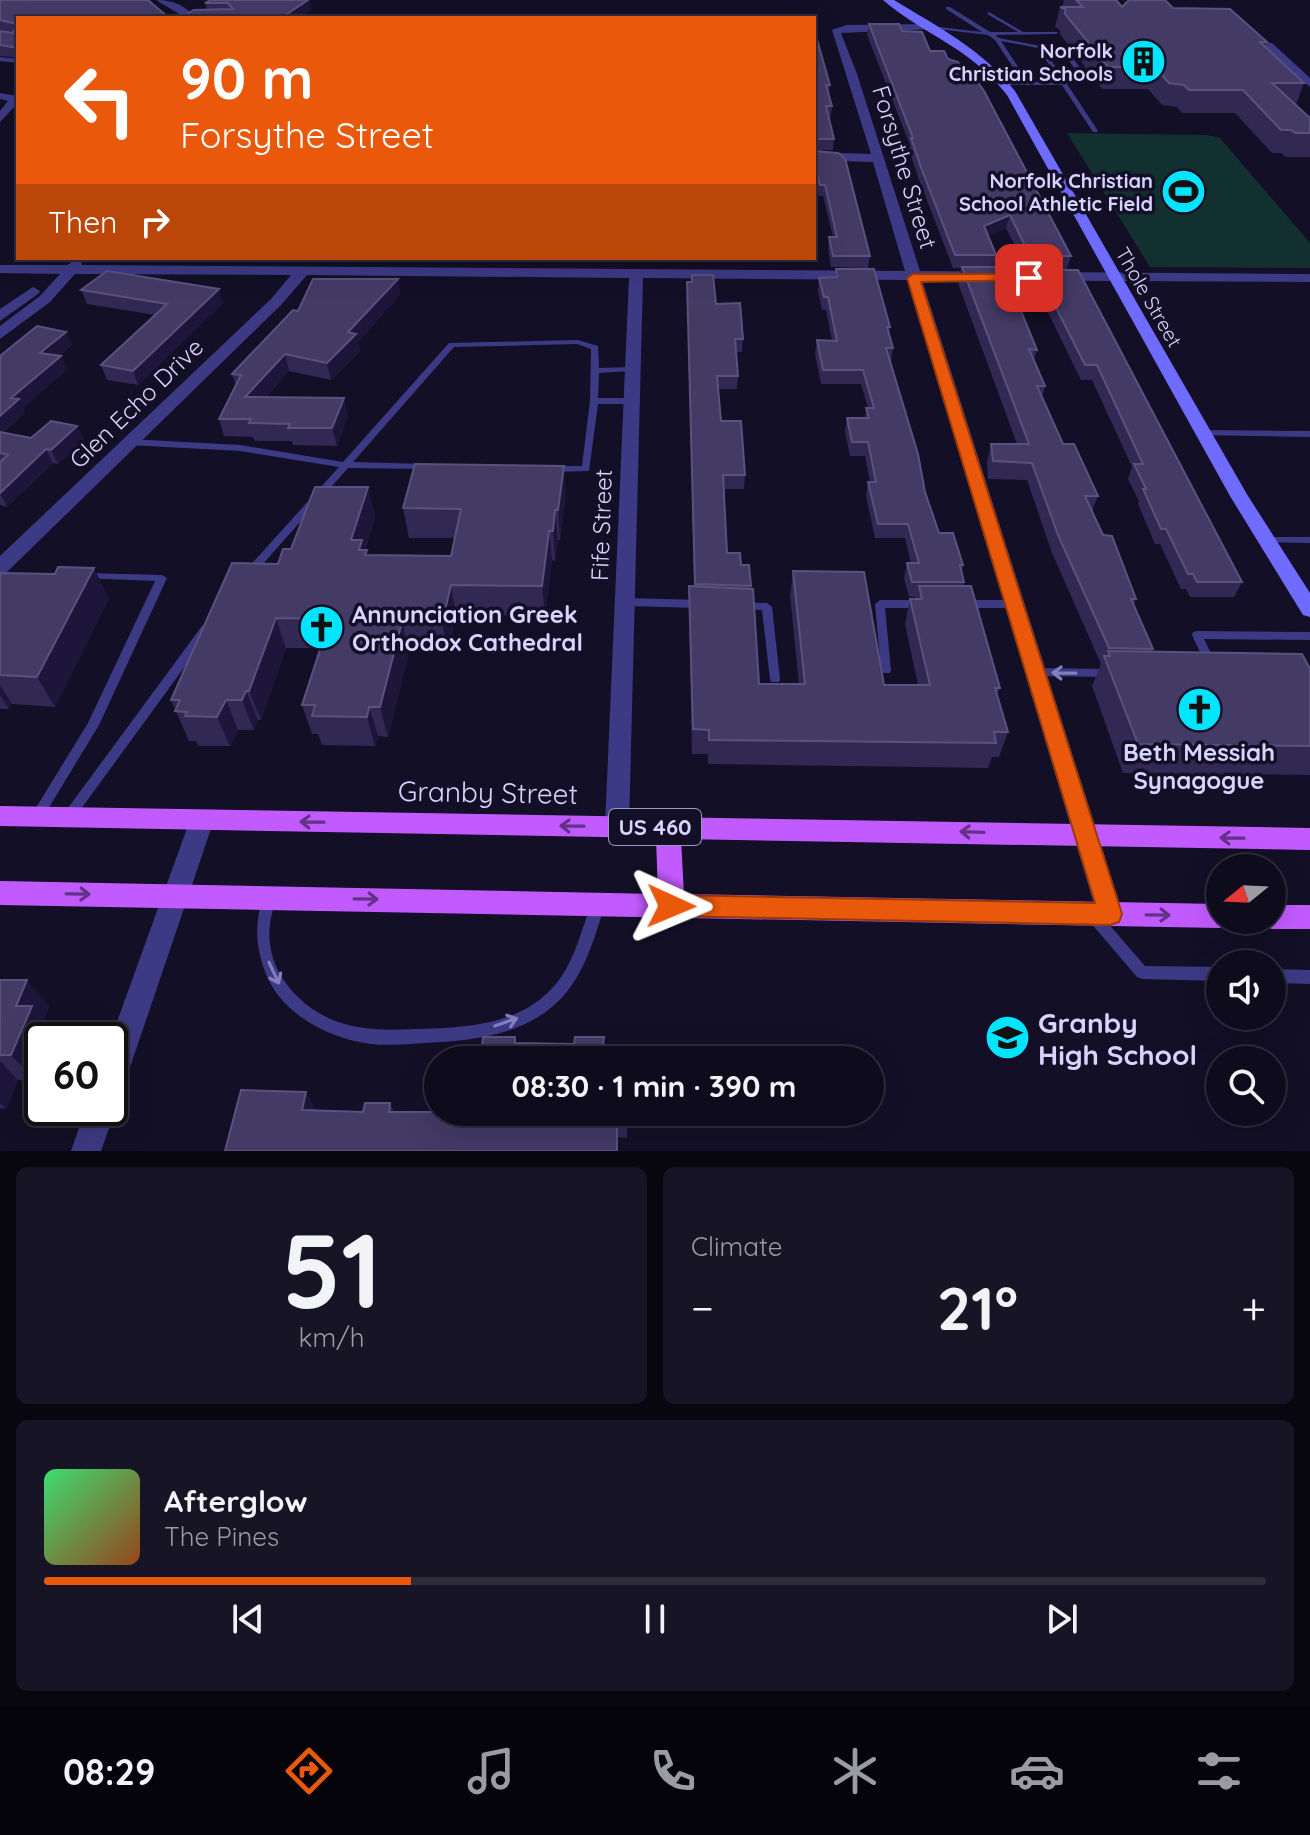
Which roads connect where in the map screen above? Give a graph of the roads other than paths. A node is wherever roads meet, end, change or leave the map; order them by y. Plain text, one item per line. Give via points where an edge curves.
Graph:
1 (161, 0) edge
2 (888, 0) edge
3 (948, 8) dead end
4 (989, 13) dead end
5 (191, 16) edge
6 (930, 27) junction
7 (1022, 33) junction
8 (1056, 33) dead end
9 (989, 34) junction
10 (997, 39) junction
11 (1268, 45) edge
12 (1040, 47) junction
13 (1026, 83) junction
14 (1063, 83) junction
15 (1003, 84) junction
16 (1310, 84) edge
17 (0, 96) edge
18 (0, 119) edge
19 (1095, 131) dead end
20 (816, 156) edge
21 (877, 158) junction
22 (788, 260) edge
23 (76, 264) edge
24 (337, 265) edge
25 (0, 269) edge
26 (303, 271) junction
27 (636, 274) junction
28 (790, 276) junction
29 (913, 278) junction
30 (1115, 278) junction
31 (1310, 278) edge
32 (0, 316) edge
33 (0, 334) edge
34 (632, 369) junction
35 (594, 371) junction
36 (594, 401) junction
37 (631, 401) junction
38 (1203, 433) junction
39 (1310, 434) edge
40 (129, 442) junction
41 (345, 465) junction
42 (443, 467) edge
43 (539, 469) edge
44 (1267, 540) junction
45 (1310, 540) edge
46 (3, 572) edge
47 (70, 576) edge
48 (246, 577) edge
49 (624, 602) junction
50 (710, 604) edge
51 (940, 604) edge
52 (955, 604) edge
53 (1015, 604) junction
54 (724, 605) edge
55 (1310, 610) edge
56 (209, 624) edge
57 (1310, 636) edge
58 (886, 670) dead end
59 (1036, 672) junction
60 (1126, 674) edge
61 (1201, 675) edge
62 (775, 679) dead end
63 (0, 816) edge
64 (37, 817) junction
65 (68, 818) junction
66 (202, 820) junction
67 (617, 826) junction
68 (668, 827) junction
69 (1086, 835) junction
70 (1310, 839) edge
71 (0, 893) edge
72 (175, 896) junction
73 (270, 898) junction
74 (598, 904) junction
75 (671, 906) junction
76 (1101, 914) junction
77 (1206, 916) edge
78 (1286, 917) edge
79 (1310, 917) edge
80 (1206, 974) edge
81 (1286, 976) edge
82 (1310, 977) edge
83 (128, 1030) edge
84 (95, 1126) edge
85 (86, 1151) edge

1 - 5 street
2 - 6 street, Thole Street
3 - 9 lane
4 - 7 lane
6 - 9 lane
6 - 15 street, Thole Street
6 - 21 street, Forsythe Street via 835,32
7 - 8 lane
7 - 9 lane
9 - 10 lane
10 - 12 lane
10 - 13 lane
11 - 16 street
12 - 14 lane
12 - 14 lane via 1065,52 1086,79
13 - 14 lane
13 - 15 lane
14 - 19 lane
15 - 30 street, Thole Street
17 - 18 street via 15,99
20 - 21 street
21 - 29 street, Forsythe Street
22 - 28 street
23 - 25 street
23 - 26 street
23 - 32 street
23 - 33 street via 45,299
24 - 26 street
24 - 27 street
26 - 40 street, Glen Echo Drive
27 - 28 street
27 - 34 street, Fife Street
28 - 29 street
29 - 30 street
29 - 53 street, Forsythe Street
30 - 31 street
30 - 38 street, Thole Street
34 - 35 lane
34 - 37 street, Fife Street
35 - 36 lane
35 - 41 lane via 595,348 578,342 452,345
36 - 37 lane
36 - 43 lane via 586,469
37 - 49 street, Fife Street
38 - 39 lane
38 - 44 street, Thole Street
40 - 41 lane via 240,448
40 - 46 street, Glen Echo Drive
41 - 42 lane
41 - 48 lane
44 - 45 lane
44 - 55 street, Thole Street
47 - 64 lane via 162,578 93,725
49 - 50 lane
49 - 67 street, Fife Street
51 - 58 lane via 880,604
52 - 53 lane
53 - 59 street, Forsythe Street
54 - 62 lane via 767,607
56 - 65 lane
57 - 61 lane via 1197,635 1216,675
60 -> 59 lane
59 - 69 street, Forsythe Street
63 - 64 main road, Granby Street / US 460
64 - 65 main road, Granby Street / US 460
65 - 66 main road, Granby Street / US 460
67 -> 66 main road, Granby Street / US 460
66 - 72 street
67 - 68 main road, Granby Street / US 460
69 -> 68 main road, Granby Street / US 460
68 - 75 main road
70 -> 69 main road, Granby Street / US 460
69 - 76 street, Forsythe Street
71 -> 72 main road
72 - 73 main road
72 - 83 street
73 -> 74 main road
73 -> 74 lane via 263,929 265,952 294,1006 331,1027 374,1037 471,1033 536,1011 551,1000 581,959
74 - 75 main road
75 - 76 main road
76 -> 77 main road
76 - 80 lane via 1142,972
78 - 79 main road
81 - 82 lane
84 - 85 street

